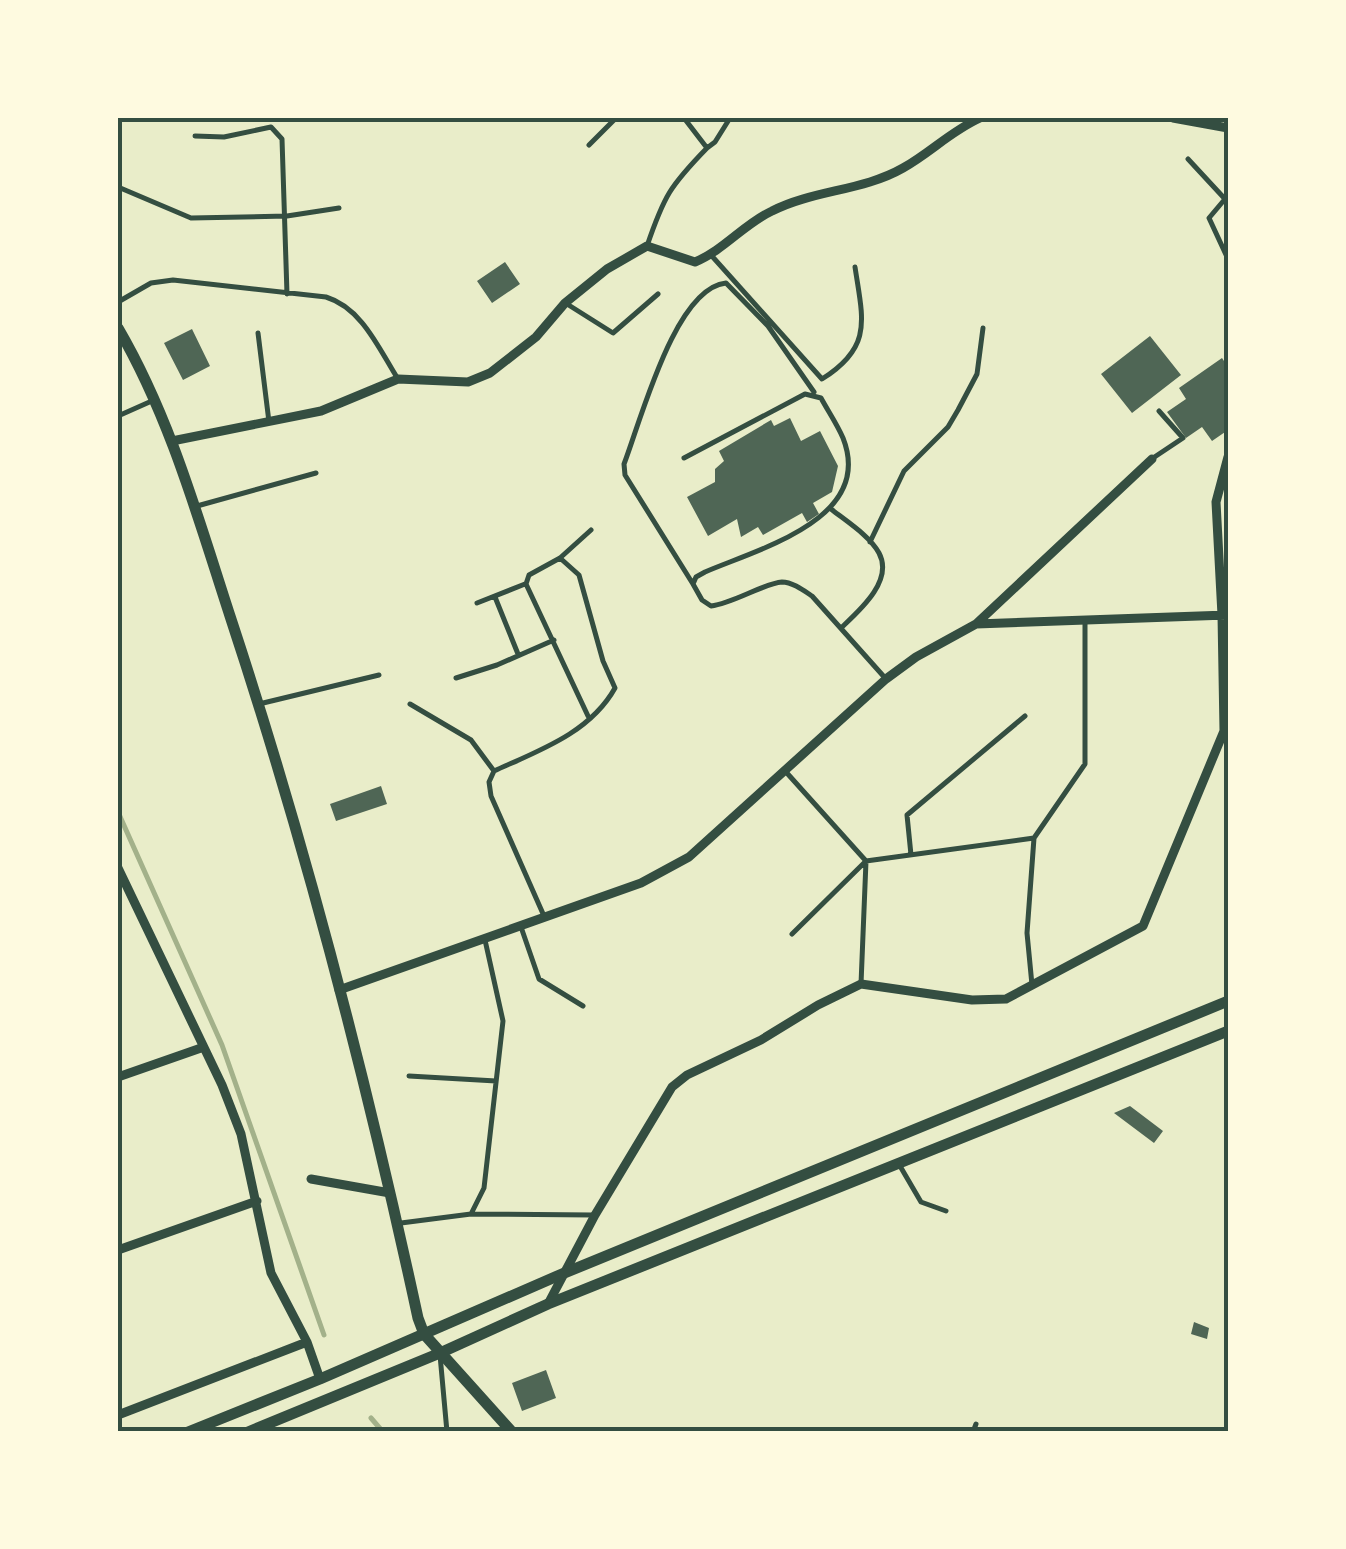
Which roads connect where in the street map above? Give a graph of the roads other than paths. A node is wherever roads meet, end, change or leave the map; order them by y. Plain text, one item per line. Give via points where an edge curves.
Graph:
1 (267, 118) edge
2 (616, 118) edge
3 (684, 118) edge
4 (730, 118) edge
5 (980, 118) edge
6 (1173, 118) edge
7 (272, 127) junction
8 (1228, 128) edge
9 (194, 136) dead end
10 (589, 145) dead end
11 (707, 148) junction
12 (1188, 159) dead end
13 (118, 186) edge
14 (339, 208) dead end
15 (286, 216) junction
16 (647, 246) junction
17 (711, 255) junction
18 (1228, 259) edge
19 (855, 267) dead end
20 (287, 294) junction
21 (658, 294) dead end
22 (118, 302) edge
23 (564, 303) junction
24 (118, 328) edge
25 (983, 328) dead end
26 (258, 332) dead end
27 (398, 380) junction
28 (816, 394) junction
29 (154, 400) junction
30 (1159, 410) dead end
31 (118, 416) edge
32 (269, 422) junction
33 (172, 441) junction
34 (1228, 457) edge
35 (684, 458) dead end
36 (1152, 459) joint
37 (316, 473) dead end
38 (194, 506) junction
39 (831, 509) junction
40 (591, 530) dead end
41 (870, 542) junction
42 (560, 558) junction
43 (526, 584) junction
44 (693, 584) junction
45 (494, 597) junction
46 (477, 603) dead end
47 (1226, 615) edge
48 (1085, 623) junction
49 (976, 624) junction
50 (841, 628) junction
51 (554, 640) junction
52 (518, 654) junction
53 (379, 675) dead end
54 (456, 678) dead end
55 (886, 680) junction
56 (259, 704) junction
57 (410, 704) dead end
58 (1025, 716) dead end
59 (588, 717) junction
60 (494, 770) junction
61 (784, 770) junction
62 (1034, 838) junction
63 (911, 855) junction
64 (866, 861) junction
65 (118, 868) edge
66 (122, 894) edge
67 (545, 918) junction
68 (521, 927) junction
69 (792, 934) dead end
70 (485, 940) junction
71 (861, 984) junction
72 (1032, 988) junction
73 (340, 990) junction
74 (1228, 1001) edge
75 (583, 1006) dead end
76 (1228, 1031) edge
77 (201, 1048) junction
78 (410, 1076) dead end
79 (118, 1077) edge
80 (497, 1081) junction
81 (898, 1164) junction
82 (311, 1180) dead end
83 (390, 1193) junction
84 (257, 1201) junction
85 (946, 1211) dead end
86 (471, 1214) junction
87 (595, 1215) junction
88 (398, 1224) junction
89 (118, 1250) edge
90 (562, 1274) junction
91 (548, 1304) junction
92 (424, 1334) junction
93 (307, 1342) junction
94 (440, 1353) junction
95 (320, 1379) junction
96 (118, 1415) edge
97 (188, 1432) edge
98 (248, 1432) edge
99 (446, 1432) edge
100 (512, 1432) edge

1 - 7 lane
2 - 10 lane
3 - 11 lane
4 - 11 lane
5 - 17 street via 902,169 766,213
6 - 8 street
7 - 9 lane
7 - 15 lane via 282,139
11 - 16 lane via 662,200
12 - 18 lane via 1226,199 1209,218
13 - 15 lane via 191,218
14 - 15 lane
15 - 20 lane
16 - 17 street via 695,262
16 - 23 street
17 - 19 lane via 822,379 843,366 861,338
20 - 22 lane via 172,280 151,283
20 - 27 lane via 344,302
21 - 23 lane via 614,333
23 - 27 street via 536,337 490,373 468,382
24 - 29 street
25 - 41 lane via 977,374 958,410 904,471
26 - 32 lane
27 - 32 street via 320,411
28 - 35 lane
28 - 39 lane via 844,441 847,467
28 - 44 lane via 768,326 726,282 714,284 684,315 624,464
29 - 31 lane
29 - 33 street
30 - 36 lane via 1183,438
32 - 33 street
33 - 38 street
34 - 47 street via 1216,502
36 - 49 street
37 - 38 lane
38 - 56 street
39 - 41 lane
39 - 44 lane
40 - 42 lane
41 - 50 lane via 880,554 879,582
42 - 43 lane via 529,575
42 - 59 lane via 579,575 615,688
43 - 45 lane
43 - 51 lane
44 - 50 lane via 711,606 782,582 812,596
45 - 46 lane
45 - 52 lane
47 - 48 street
47 - 72 street via 1224,731 1143,926
48 - 49 street
48 - 62 lane via 1085,764
49 - 55 street
50 - 55 lane
51 - 52 lane
51 - 59 lane
52 - 54 lane
53 - 56 lane
55 - 61 street
56 - 73 street
57 - 60 lane via 472,740
58 - 63 lane via 907,815
59 - 60 lane via 570,736
60 - 67 lane via 491,796
61 - 64 lane
61 - 67 street via 689,857
62 - 63 lane
62 - 72 lane via 1027,933
63 - 64 lane
64 - 69 lane
64 - 71 lane
65 - 66 street
66 - 77 street
67 - 68 street
68 - 70 street
68 - 75 lane via 539,979
70 - 73 street
70 - 80 lane via 503,1021
71 - 72 street via 972,1000 1006,1000
71 - 87 street via 686,1075
73 - 83 street
74 - 90 street
76 - 81 street
77 - 79 street
77 - 84 street via 240,1134
78 - 80 lane
80 - 86 lane via 484,1188
81 - 85 lane via 921,1202
81 - 91 street
82 - 83 street
83 - 88 street
84 - 89 street
84 - 93 street via 271,1273
86 - 87 lane
86 - 88 lane
87 - 90 street
88 - 92 street
90 - 91 street
90 - 92 street
91 - 94 street
92 - 94 street
92 - 95 street
93 - 95 street
93 - 96 street
94 - 98 street
94 - 99 lane
94 - 100 street
95 - 97 street

